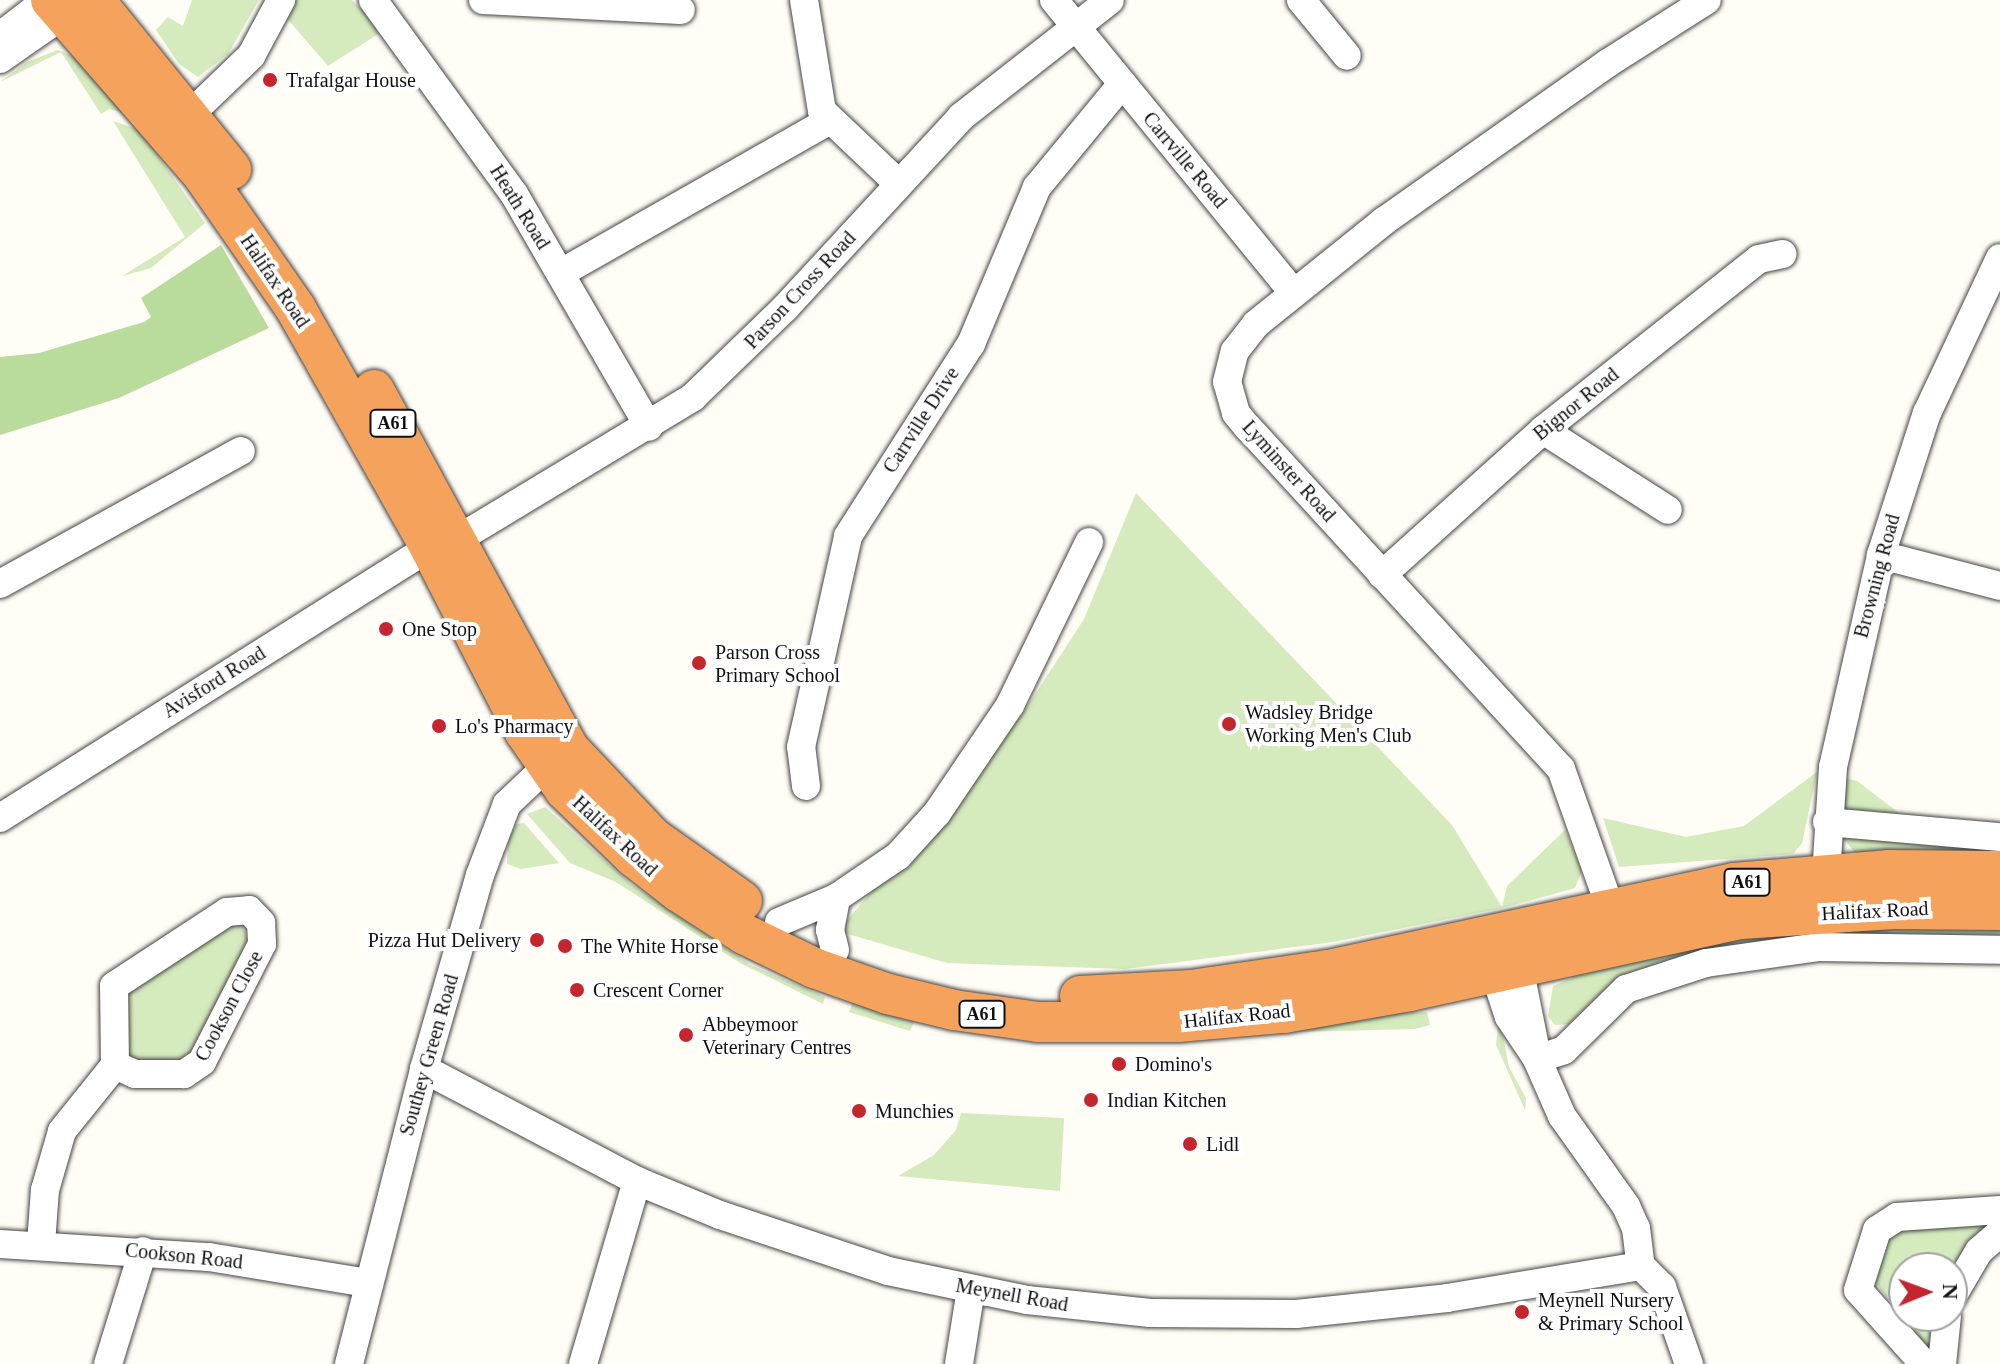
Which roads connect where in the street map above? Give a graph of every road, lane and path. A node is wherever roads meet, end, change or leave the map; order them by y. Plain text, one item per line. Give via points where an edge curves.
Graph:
1 (281, 0) edge
2 (483, 0) edge
3 (804, 0) edge
4 (1054, 0) edge
5 (1110, 0) edge
6 (1301, 0) edge
7 (1707, 0) edge
8 (382, 2) edge
9 (66, 3) edge
10 (681, 10) dead end
11 (1077, 26) junction
12 (0, 36) edge
13 (1347, 56) dead end
14 (0, 59) edge
15 (1122, 84) junction
16 (827, 122) junction
17 (180, 124) junction
18 (898, 183) junction
19 (1782, 254) dead end
20 (561, 273) junction
21 (1996, 273) edge
22 (1294, 293) junction
23 (649, 427) junction
24 (1543, 430) junction
25 (241, 451) dead end
26 (1668, 510) dead end
27 (1089, 542) dead end
28 (444, 543) junction
29 (1881, 555) junction
30 (1382, 575) junction
31 (0, 584) edge
32 (2000, 586) edge
33 (557, 756) junction
34 (806, 786) dead end
35 (0, 818) edge
36 (1827, 822) junction
37 (2000, 837) edge
38 (2000, 871) edge
39 (1824, 874) junction
40 (836, 898) junction
41 (2000, 910) edge
42 (1827, 913) junction
43 (779, 922) junction
44 (1617, 925) junction
45 (1498, 933) junction
46 (835, 950) junction
47 (2000, 950) edge
48 (1506, 970) junction
49 (1537, 1059) junction
50 (115, 1065) junction
51 (424, 1069) junction
52 (637, 1181) junction
53 (2000, 1210) edge
54 (2000, 1233) edge
55 (0, 1244) edge
56 (41, 1244) junction
57 (143, 1251) junction
58 (1641, 1266) junction
59 (1968, 1270) edge
60 (367, 1283) junction
61 (971, 1289) junction
62 (1945, 1332) edge
63 (108, 1364) edge
64 (349, 1364) edge
65 (583, 1364) edge
66 (959, 1364) edge
67 (1689, 1364) edge
68 (1924, 1364) edge
69 (1942, 1364) edge

1 - 17 street via 251,56
2 - 10 street
3 - 16 street via 817,98
4 - 11 street, Carrville Road
5 - 11 street, Parson Cross Road
6 - 13 street
7 - 22 street, Lyminster Road via 1472,157
8 - 20 street, Heath Road via 514,194
9 - 12 street
9 - 14 street
9 - 17 highway, Halifax Road / A61
11 - 15 street, Carrville Road
11 - 18 street, Parson Cross Road via 961,117
15 - 22 street, Carrville Road
15 - 34 street, Carrville Drive via 1037,187 971,344 848,536 801,747
16 - 18 street
16 - 20 street
17 - 28 highway, Halifax Road / A61 via 302,270
18 - 23 street, Parson Cross Road via 733,362
19 - 24 street, Bignor Road via 1759,259
20 - 23 street, Heath Road
21 - 29 street, Browning Road via 1927,413
22 - 30 street, Lyminster Road via 1256,324 1235,351 1227,382 1230,399 1248,428
23 - 28 street, Parson Cross Road
24 - 26 street
24 - 30 street, Bignor Road
25 - 31 street
27 - 40 street via 1010,705 978,757 898,856
28 - 33 highway, Halifax Road / A61
28 - 35 street, Avisford Road
29 - 32 street
29 - 36 street, Browning Road via 1844,708
30 - 44 street, Lyminster Road via 1561,769
33 - 43 highway, Halifax Road / A61 via 653,838
33 - 48 highway, Halifax Road / A61 via 634,857 744,934 844,980 954,1010 1038,1022 1178,1022 1298,1011
33 - 51 street, Southey Green Road via 501,815
36 - 37 street
36 - 39 street, Browning Road
38 - 39 highway, Halifax Road / A61
39 - 42 street, Browning Road
39 - 44 highway, Halifax Road / A61 via 1734,883
40 - 43 street
40 - 46 street via 830,930
41 - 42 highway, Halifax Road / A61
42 - 44 highway, Halifax Road / A61
43 - 46 highway, Halifax Road / A61
44 - 45 highway, Halifax Road / A61
44 - 48 highway, Halifax Road / A61
45 - 46 highway, Halifax Road / A61 via 1275,979 1114,997 957,987
45 - 48 highway
47 - 49 street, Halifax Road via 1818,947 1706,963 1626,989 1564,1050
48 - 49 street
49 - 58 street via 1562,1116 1626,1206 1636,1228
50 - 50 street, Cookson Close via 111,995 121,977 227,912 249,910 261,923 262,944 202,1062 184,1074 135,1074
50 - 56 street via 62,1131 45,1190
51 - 52 street, Meynell Road
51 - 60 street, Southey Green Road
52 - 61 street, Meynell Road via 806,1246
52 - 65 street
53 - 68 street via 1897,1217 1877,1230 1858,1290
54 - 59 street via 1979,1251
55 - 56 street, Cookson Road
56 - 57 street, Cookson Road
57 - 60 street, Cookson Road
57 - 63 street
58 - 61 street, Meynell Road via 1447,1298 1296,1314 1137,1312
58 - 67 street via 1662,1287
60 - 64 street, Southey Green Road
61 - 66 street
62 - 69 street

